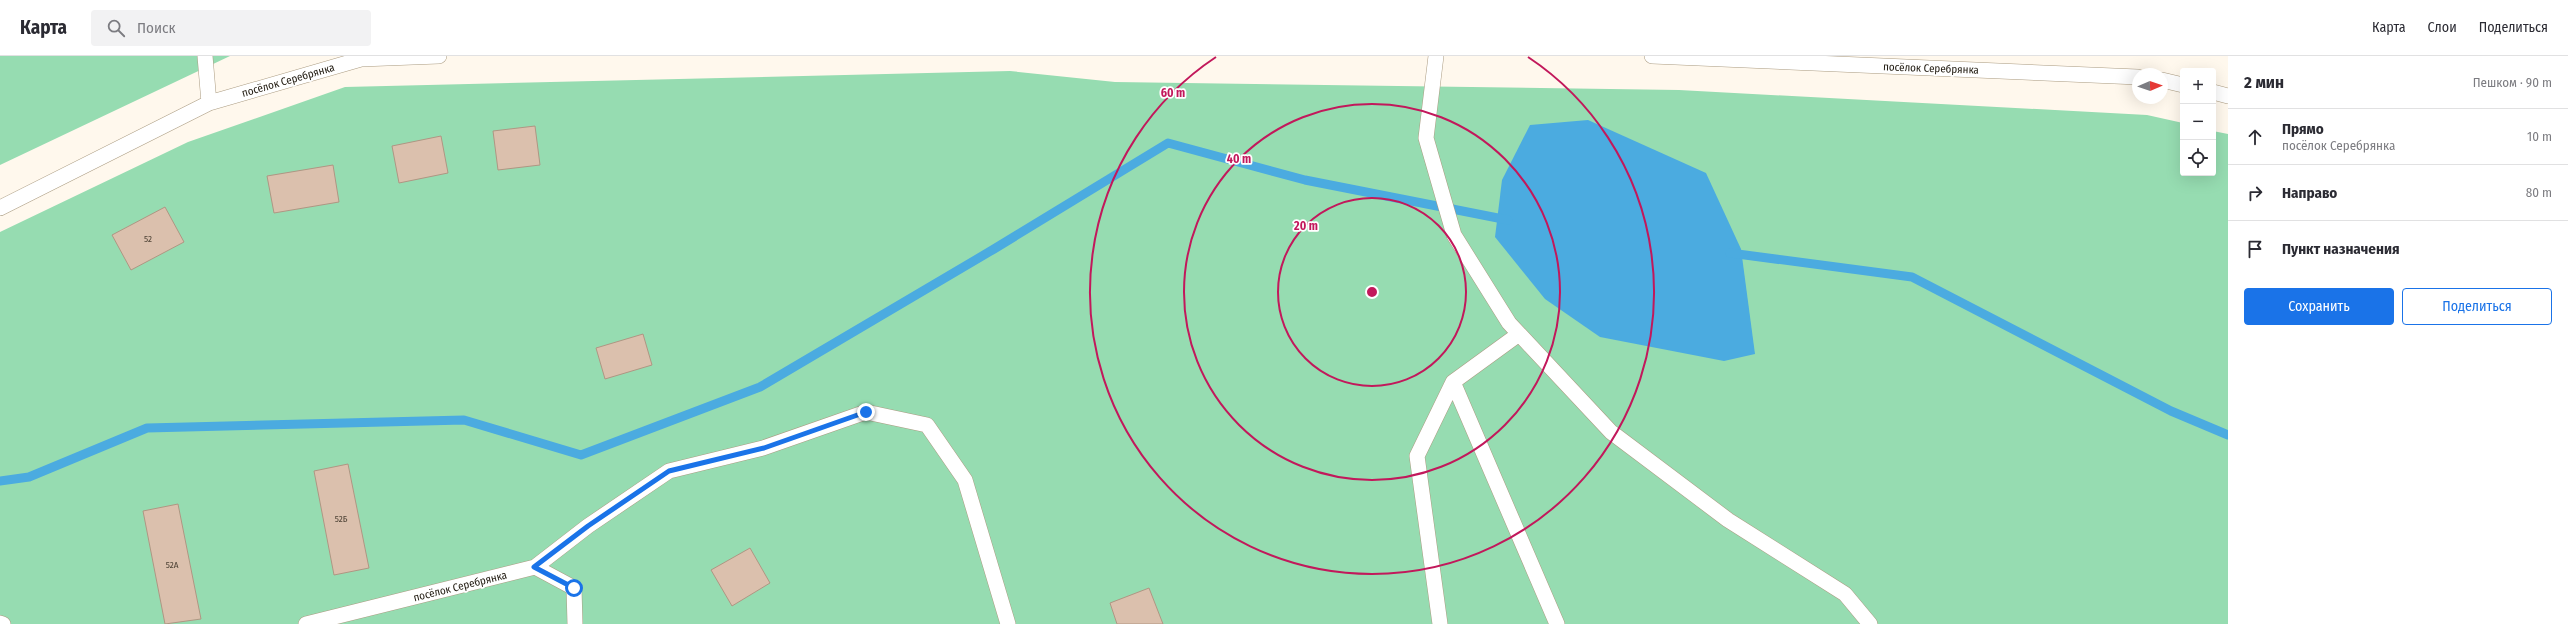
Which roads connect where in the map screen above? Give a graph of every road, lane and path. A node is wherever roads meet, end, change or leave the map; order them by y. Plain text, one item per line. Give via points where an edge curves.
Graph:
1 (205, 56) edge
2 (440, 56) edge
3 (1436, 56) edge
4 (1652, 56) edge
5 (361, 58) edge
6 (2132, 77) edge
7 (2168, 81) edge
8 (2180, 84) edge
9 (2216, 93) edge
10 (2228, 96) edge
11 (209, 103) junction
12 (0, 208) edge
13 (1519, 334) junction
14 (1453, 382) junction
15 (534, 567) junction
16 (0, 623) edge
17 (3, 624) edge
18 (306, 624) edge
19 (575, 624) edge
20 (1008, 624) edge
21 (1440, 624) edge
22 (1556, 624) edge
23 (1870, 624) edge

1 - 11 lane
2 - 5 lane, посёлок Серебрянка
3 - 13 lane via 1426,138 1454,235 1509,323
4 - 6 lane, посёлок Серебрянка
5 - 11 lane, посёлок Серебрянка
7 - 8 lane
9 - 10 lane
11 - 12 lane, посёлок Серебрянка
13 - 14 lane
13 - 23 lane via 1611,432 1728,520 1845,594
14 - 21 lane via 1417,456
14 - 22 lane
15 - 18 lane, посёлок Серебрянка
15 - 19 lane via 574,588
15 - 20 lane via 588,526 669,471 764,448 866,412 927,425 965,480
16 - 17 lane

